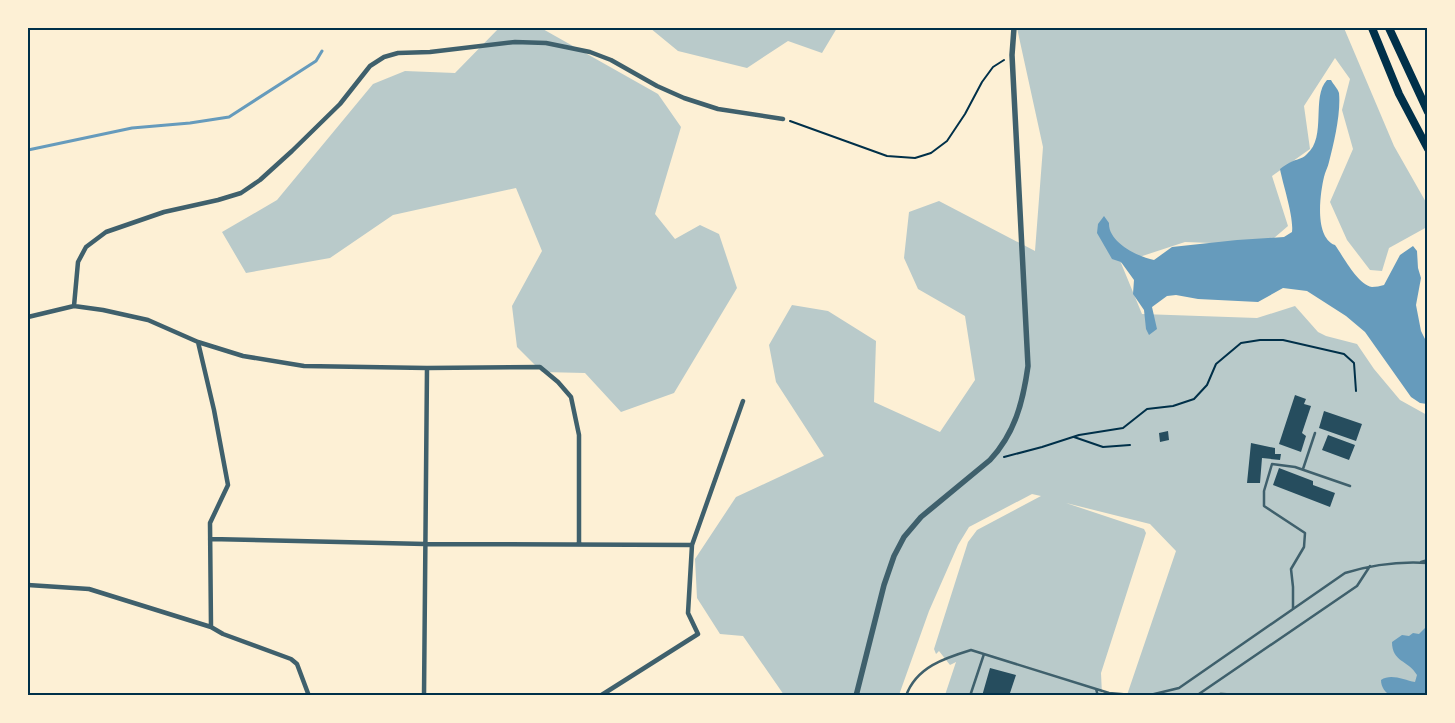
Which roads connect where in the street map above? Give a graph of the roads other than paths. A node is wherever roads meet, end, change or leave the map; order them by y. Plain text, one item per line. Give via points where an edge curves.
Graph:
1 (1014, 28) edge
2 (1372, 28) edge
3 (1389, 28) edge
4 (1428, 112) edge
5 (784, 119) road end
6 (1428, 148) edge
7 (74, 306) junction
8 (28, 318) edge
9 (198, 342) junction
10 (427, 368) junction
11 (743, 401) dead end
12 (1315, 433) dead end
13 (1303, 470) junction
14 (1350, 486) dead end
15 (210, 539) junction
16 (424, 544) junction
17 (579, 544) junction
18 (692, 545) junction
19 (1428, 562) edge
20 (1371, 566) junction
21 (28, 585) edge
22 (1292, 609) junction
23 (211, 627) junction
24 (984, 654) junction
25 (1096, 689) junction
26 (309, 696) edge
27 (424, 696) edge
28 (600, 696) edge
29 (856, 696) edge
30 (906, 696) edge
31 (970, 696) edge
32 (1098, 696) edge
33 (1145, 696) edge
34 (1196, 696) edge

1 - 29 street via 1012,55 1028,366 1024,393 1008,437 990,460 921,517 904,537 884,585
2 - 6 highway via 1399,94
3 - 4 highway
5 - 7 street via 718,109 657,86 611,60 546,43 515,42 398,53 370,66 340,104 260,180 241,193 164,212 106,232 86,247 78,262
7 - 8 street
7 - 9 street via 148,320
9 - 10 street via 243,356 304,366
9 - 15 street via 228,484 210,523
10 - 16 street
10 - 17 street via 540,366 571,397 579,435
11 - 18 street
12 - 13 lane
13 - 14 lane
13 - 22 lane via 1272,464 1264,491 1264,506 1305,533 1304,547 1291,569
15 - 16 street
15 - 23 street
16 - 17 street
16 - 27 street
17 - 18 street
18 - 28 street via 688,613 698,634
19 - 20 lane
20 - 22 lane via 1345,573
20 - 34 lane via 1357,586
21 - 23 street via 89,588
22 - 33 lane via 1179,688
23 - 26 street via 291,659 297,664
24 - 25 lane
24 - 30 lane via 971,650 934,664 919,674 909,686
24 - 31 lane
25 - 32 lane
25 - 33 lane

